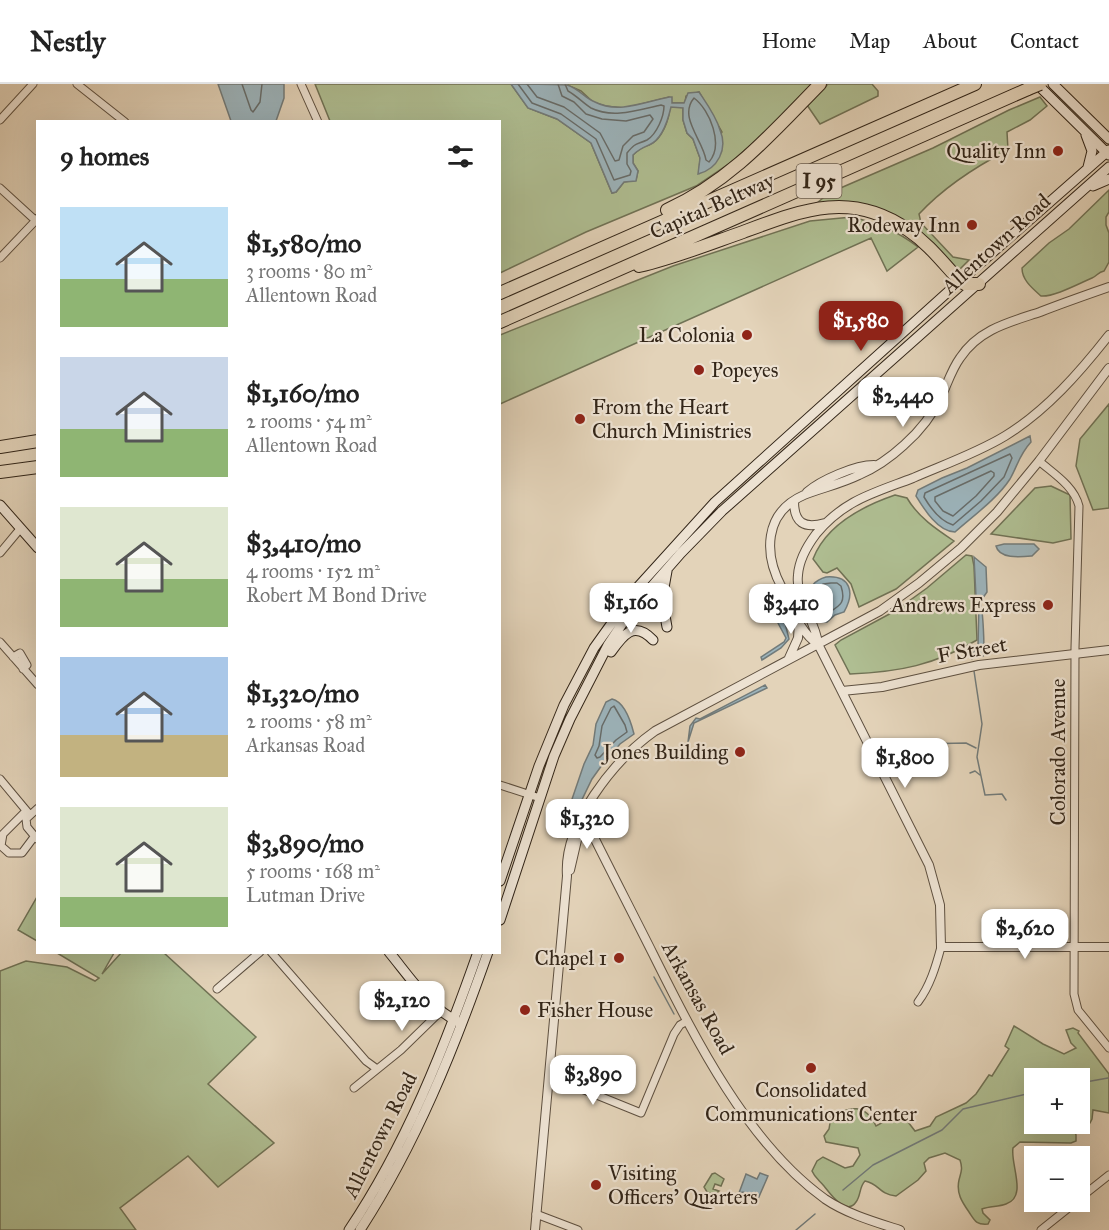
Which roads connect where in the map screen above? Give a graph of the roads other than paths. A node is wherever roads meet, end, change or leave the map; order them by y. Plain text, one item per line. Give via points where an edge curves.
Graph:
1 (33, 84) edge
2 (76, 84) edge
3 (301, 84) edge
4 (820, 84) edge
5 (975, 84) edge
6 (1053, 84) edge
7 (1035, 86) edge
8 (0, 120) edge
9 (122, 120) edge
10 (317, 120) edge
11 (1084, 130) junction
12 (1104, 132) edge
13 (1109, 140) edge
14 (1108, 152) edge
15 (1109, 167) edge
16 (1088, 169) junction
17 (1109, 179) edge
18 (0, 188) edge
19 (1080, 193) junction
20 (36, 219) edge
21 (628, 236) junction
22 (0, 258) edge
23 (609, 273) junction
24 (960, 281) junction
25 (979, 284) junction
26 (1109, 287) edge
27 (501, 293) edge
28 (501, 322) edge
29 (1109, 335) edge
30 (1109, 368) edge
31 (36, 441) edge
32 (0, 447) edge
33 (1039, 461) junction
34 (36, 467) edge
35 (0, 472) edge
36 (794, 501) junction
37 (0, 505) edge
38 (825, 523) junction
39 (21, 529) junction
40 (36, 546) edge
41 (0, 553) edge
42 (668, 568) junction
43 (799, 622) junction
44 (667, 627) dead end
45 (654, 640) dead end
46 (0, 642) edge
47 (818, 644) junction
48 (1109, 650) edge
49 (1075, 654) junction
50 (789, 660) junction
51 (36, 683) edge
52 (587, 685) junction
53 (842, 691) junction
54 (0, 779) edge
55 (501, 785) edge
56 (529, 795) junction
57 (540, 798) junction
58 (36, 809) edge
59 (28, 813) junction
60 (583, 815) junction
61 (36, 838) edge
62 (501, 878) edge
63 (501, 917) edge
64 (1074, 946) junction
65 (941, 947) junction
66 (1109, 947) edge
67 (258, 954) edge
68 (273, 954) edge
69 (391, 954) edge
70 (477, 954) edge
71 (487, 954) edge
72 (217, 989) dead end
73 (918, 1002) dead end
74 (441, 1011) junction
75 (687, 1021) junction
76 (459, 1022) junction
77 (1109, 1048) edge
78 (377, 1069) junction
79 (549, 1080) junction
80 (354, 1088) dead end
81 (1109, 1175) edge
82 (1090, 1190) edge
83 (1064, 1212) edge
84 (536, 1214) junction
85 (349, 1230) edge
86 (360, 1230) edge
87 (535, 1230) edge
88 (578, 1230) edge
89 (900, 1230) edge
90 (1041, 1230) edge

1 - 8 street
2 - 9 street
3 - 10 street
4 - 21 highway via 732,172
5 - 21 highway, Capital Beltway / I 95
6 - 12 main road
7 - 11 main road
7 - 23 highway, Capital Beltway / I 95
11 - 14 main road
11 - 16 main road via 1092,151
12 - 13 main road
14 - 16 main road, Allentown Road
15 - 19 main road, Allentown Road
16 - 24 main road, Allentown Road
17 - 19 main road
18 - 20 street
19 - 25 main road, Allentown Road
20 - 22 street
21 - 27 highway, Capital Beltway / I 95
23 - 24 highway via 651,263 795,213 842,207 873,213 906,228 927,244
23 - 28 highway, Capital Beltway / I 95
24 - 25 highway
24 - 56 main road, Allentown Road via 715,502 637,588 577,679 555,724
25 - 42 main road, Allentown Road via 722,511
26 - 36 street via 1005,323 975,340 958,360 938,403 904,445 850,479
29 - 38 street via 1060,391 1012,432 856,500
30 - 33 street
31 - 32 highway
33 - 47 street via 982,528 941,565 880,611
33 - 49 street, Colorado Avenue via 1070,488 1079,506
34 - 35 highway
36 - 38 street via 798,521 809,525
36 - 43 street via 775,524 769,552 777,580
37 - 39 main road
38 - 47 street via 805,551 798,576 801,599
39 - 40 main road
39 - 41 street
42 - 44 main road via 662,599
42 - 52 main road, Allentown Road via 628,614
43 - 47 street via 808,638
43 - 50 street via 798,638
45 - 52 main road via 637,630 625,633
46 - 51 street via 13,657 20,653 27,662 23,669
47 - 50 street
47 - 53 street
48 - 49 street, F Street
49 - 53 street, F Street via 979,665 882,687
49 - 64 street, Colorado Avenue
50 - 60 street via 637,744 615,766
52 - 57 main road, Allentown Road via 554,756
53 - 65 street via 929,865 940,905
54 - 59 street
55 - 56 street
56 - 57 street
56 - 62 main road, Allentown Road
57 - 63 main road, Allentown Road
58 - 59 street
59 - 61 street via 27,827
59 - 61 street via 3,834 1,846 9,853 22,853
60 - 75 street, Arkansas Road
60 - 79 street via 567,876
64 - 65 street
64 - 66 street
64 - 77 street, Colorado Avenue via 1077,1007
65 - 73 street via 935,970
67 - 72 street
68 - 78 street via 366,1062
69 - 74 main road
70 - 76 main road, Allentown Road
71 - 76 main road, Allentown Road
74 - 76 main road
74 - 78 street
75 - 79 street via 674,1034 641,1113 562,1081
75 - 89 street, Arkansas Road via 739,1105 793,1172 834,1204
76 - 85 main road, Allentown Road via 393,1156
76 - 86 main road, Allentown Road via 413,1137
78 - 80 street
79 - 84 street
81 - 82 street
83 - 90 street
84 - 87 street
84 - 88 street

